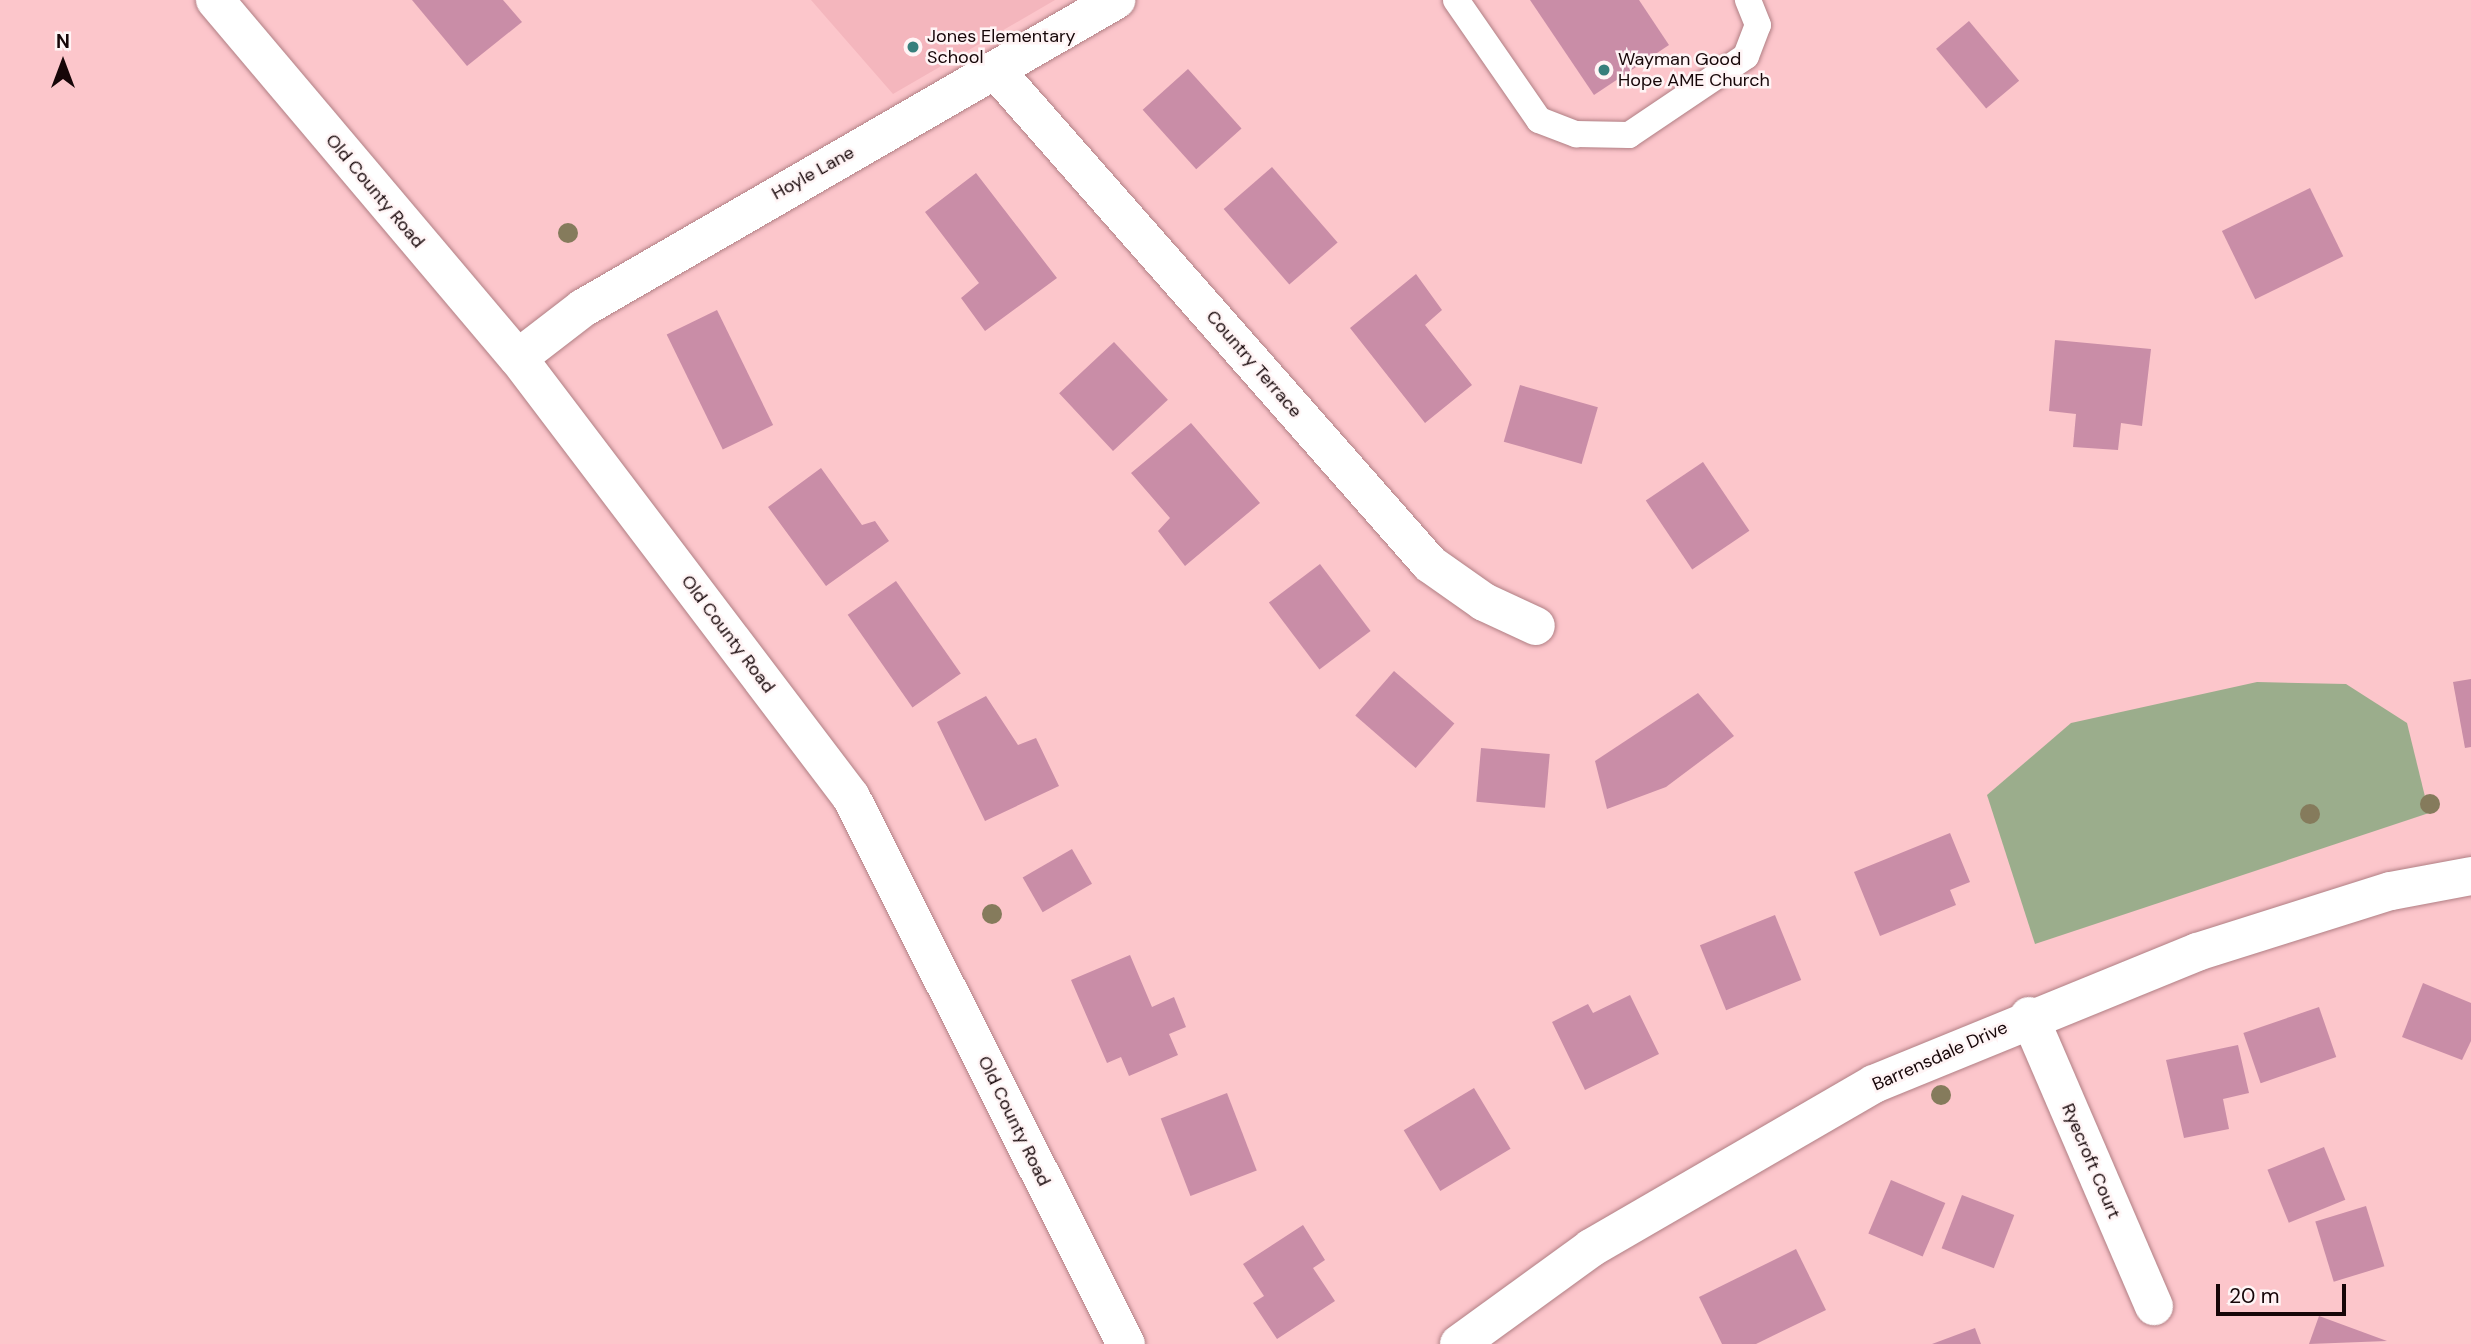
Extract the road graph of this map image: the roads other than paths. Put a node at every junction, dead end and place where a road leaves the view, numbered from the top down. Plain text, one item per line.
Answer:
1 (215, 0) edge
2 (1116, 0) edge
3 (1456, 0) edge
4 (1748, 0) edge
5 (997, 72) junction
6 (518, 358) junction
7 (1536, 626) dead end
8 (2471, 876) edge
9 (2029, 1016) junction
10 (2154, 1306) dead end
11 (1126, 1344) edge
12 (1459, 1344) edge

1 - 6 street, Old County Road
2 - 5 street, Hoyle Lane
3 - 4 lane
5 - 6 street, Hoyle Lane
5 - 7 street, Country Terrace
6 - 11 street, Old County Road
8 - 9 street, Barrensdale Drive
9 - 10 street, Ryecroft Court
9 - 12 street, Barrensdale Drive

